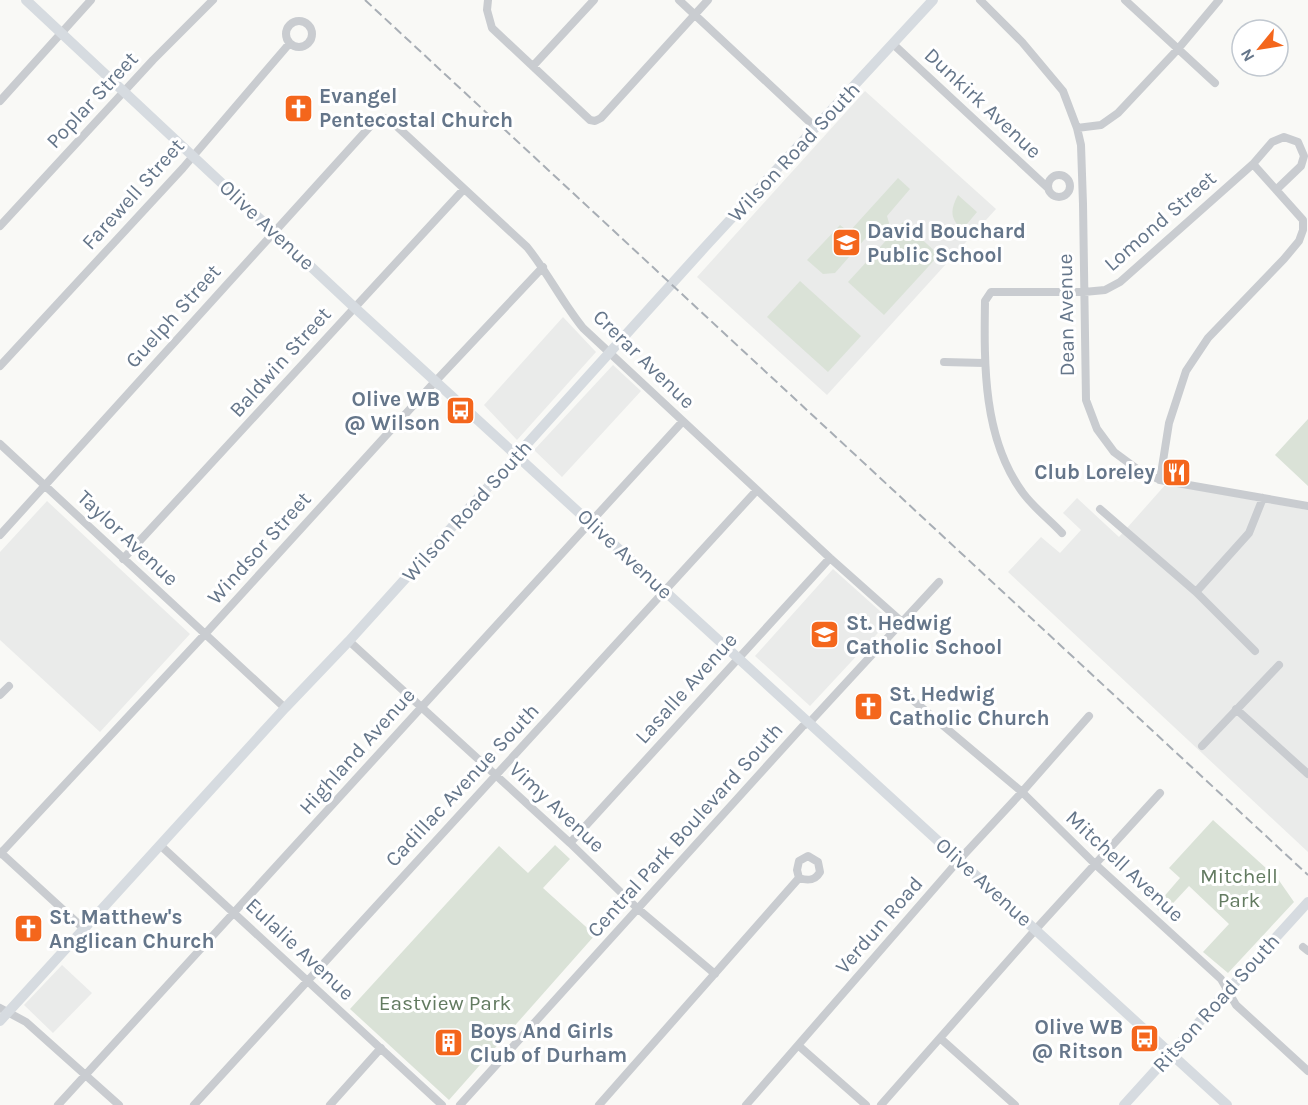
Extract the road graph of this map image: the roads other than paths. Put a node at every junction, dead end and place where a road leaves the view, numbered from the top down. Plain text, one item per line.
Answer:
1 (26, 0) edge
2 (91, 0) edge
3 (213, 0) edge
4 (488, 0) edge
5 (594, 0) edge
6 (679, 0) edge
7 (708, 0) edge
8 (933, 0) edge
9 (980, 0) edge
10 (1125, 0) edge
11 (1219, 0) edge
12 (695, 15) junction
13 (61, 33) junction
14 (290, 44) dead end
15 (893, 44) junction
16 (1178, 49) junction
17 (533, 66) junction
18 (1215, 83) dead end
19 (124, 92) junction
20 (0, 101) edge
21 (374, 122) joint
22 (816, 128) junction
23 (1077, 128) junction
24 (193, 156) junction
25 (1253, 164) junction
26 (1048, 188) dead end
27 (464, 189) junction
28 (1277, 189) junction
29 (0, 226) edge
30 (274, 231) junction
31 (543, 267) junction
32 (1084, 292) junction
33 (354, 307) junction
34 (610, 353) junction
35 (944, 362) dead end
36 (984, 363) junction
37 (0, 366) edge
38 (436, 380) junction
39 (682, 421) junction
40 (0, 444) edge
41 (518, 454) junction
42 (1160, 480) junction
43 (46, 486) junction
44 (757, 490) junction
45 (1263, 498) junction
46 (1308, 506) edge
47 (1100, 509) dead end
48 (590, 521) junction
49 (1062, 533) dead end
50 (0, 535) edge
51 (830, 558) junction
52 (123, 559) junction
53 (939, 582) dead end
54 (664, 590) junction
55 (1196, 592) junction
56 (902, 622) junction
57 (206, 633) junction
58 (349, 641) junction
59 (1255, 651) dead end
60 (738, 658) junction
61 (1279, 665) dead end
62 (9, 686) dead end
63 (0, 695) edge
64 (908, 696) dead end
65 (285, 708) junction
66 (421, 708) junction
67 (1236, 709) junction
68 (1089, 716) dead end
69 (809, 723) junction
70 (1202, 746) dead end
71 (1308, 774) edge
72 (496, 775) junction
73 (1022, 792) junction
74 (1160, 793) dead end
75 (570, 843) junction
76 (160, 845) junction
77 (0, 853) edge
78 (959, 860) junction
79 (1095, 864) junction
80 (799, 878) dead end
81 (1305, 905) edge
82 (637, 908) junction
83 (233, 913) junction
84 (82, 928) junction
85 (1036, 929) junction
86 (715, 974) junction
87 (307, 981) junction
88 (1228, 991) junction
89 (4, 1010) edge
90 (0, 1021) edge
91 (940, 1038) junction
92 (799, 1046) junction
93 (381, 1048) junction
94 (1171, 1054) junction
95 (1308, 1071) edge
96 (85, 1075) junction
97 (58, 1105) edge
98 (119, 1105) edge
99 (194, 1105) edge
100 (330, 1105) edge
101 (442, 1105) edge
102 (460, 1105) edge
103 (599, 1105) edge
104 (746, 1105) edge
105 (866, 1105) edge
106 (881, 1105) edge
107 (1015, 1105) edge
108 (1124, 1105) edge
109 (1227, 1105) edge

1 - 13 main road, Olive Avenue
2 - 13 street
3 - 19 street, Poplar Street
4 - 17 street
5 - 17 street
6 - 12 street
7 - 12 street
8 - 15 main road, Wilson Road South
9 - 23 street, Dean Avenue
10 - 16 street
11 - 16 street
12 - 17 street
12 - 22 street
13 - 19 main road, Olive Avenue
13 - 20 street
14 - 24 street, Farewell Street
15 - 22 main road, Wilson Road South
15 - 26 street, Dunkirk Avenue
16 - 18 street
16 - 23 street
19 - 24 main road, Olive Avenue
19 - 29 street, Poplar Street
21 - 27 street, Crerar Avenue
21 - 30 street, Guelph Street
22 - 34 main road, Wilson Road South
23 - 32 street, Dean Avenue
24 - 30 main road, Olive Avenue
24 - 37 street, Farewell Street
25 - 28 street
25 - 28 street, Lomond Street
25 - 32 street, Lomond Street
27 - 31 street, Crerar Avenue
27 - 33 street, Baldwin Street
28 - 42 street
30 - 33 main road, Olive Avenue
30 - 43 street, Guelph Street
31 - 34 street, Crerar Avenue
31 - 38 street, Windsor Street
32 - 36 street, Lomond Street
32 - 42 street, Dean Avenue
33 - 38 main road, Olive Avenue
33 - 52 street, Baldwin Street
34 - 39 street, Crerar Avenue
34 - 41 main road, Wilson Road South
35 - 36 street
36 - 49 street
38 - 41 main road, Olive Avenue
38 - 57 street, Windsor Street
39 - 44 street, Crerar Avenue
39 - 48 street, Highland Avenue
40 - 43 street, Taylor Avenue
41 - 48 main road, Olive Avenue
41 - 58 main road, Wilson Road South
42 - 45 street, Dean Avenue
43 - 50 street, Guelph Street
43 - 52 street, Taylor Avenue
44 - 51 street, Crerar Avenue
44 - 54 street, Cadillac Avenue South
45 - 46 street, Dean Avenue
45 - 55 street
47 - 55 street
48 - 54 main road, Olive Avenue
48 - 66 street, Highland Avenue
51 - 56 street, Crerar Avenue
51 - 60 street, Lasalle Avenue
52 - 57 street, Taylor Avenue
53 - 56 street, Central Park Boulevard South
54 - 60 main road, Olive Avenue
54 - 72 street, Cadillac Avenue South
55 - 59 street
56 - 69 street, Central Park Boulevard South
57 - 65 street, Taylor Avenue
57 - 77 street, Windsor Street
58 - 65 main road, Wilson Road South
58 - 66 street, Vimy Avenue
60 - 69 main road, Olive Avenue
60 - 75 street, Lasalle Avenue
61 - 67 street
62 - 63 street
64 - 73 street, Mitchell Avenue
65 - 76 main road, Wilson Road South
66 - 72 street, Vimy Avenue
66 - 83 street, Highland Avenue
67 - 70 street
67 - 71 street
68 - 73 street, Verdun Road
69 - 78 main road, Olive Avenue
69 - 82 street, Central Park Boulevard South
72 - 75 street, Vimy Avenue
72 - 87 street, Cadillac Avenue South
73 - 78 street, Verdun Road
73 - 79 street, Mitchell Avenue
74 - 79 street
75 - 82 street, Vimy Avenue
76 - 83 street, Eulalie Avenue
76 - 84 main road, Wilson Road South
77 - 84 street
78 - 85 main road, Olive Avenue
78 - 92 street, Verdun Road
79 - 85 street
79 - 88 street, Mitchell Avenue
80 - 86 street
81 - 88 main road, Ritson Road South
82 - 86 street, Vimy Avenue
82 - 102 street, Central Park Boulevard South
83 - 87 street, Eulalie Avenue
83 - 96 street, Highland Avenue
84 - 89 main road, Wilson Road South
85 - 91 street
85 - 94 main road, Olive Avenue
86 - 103 street
87 - 93 street, Eulalie Avenue
87 - 99 street, Cadillac Avenue South
88 - 94 main road, Ritson Road South
88 - 95 street, Mitchell Avenue
89 - 90 main road, Wilson Road South
89 - 96 street
91 - 106 street
91 - 107 street
92 - 104 street, Verdun Road
92 - 105 street
93 - 100 street
93 - 101 street, Eulalie Avenue
94 - 108 main road, Ritson Road South
94 - 109 main road, Olive Avenue
96 - 97 street, Highland Avenue
96 - 98 street

